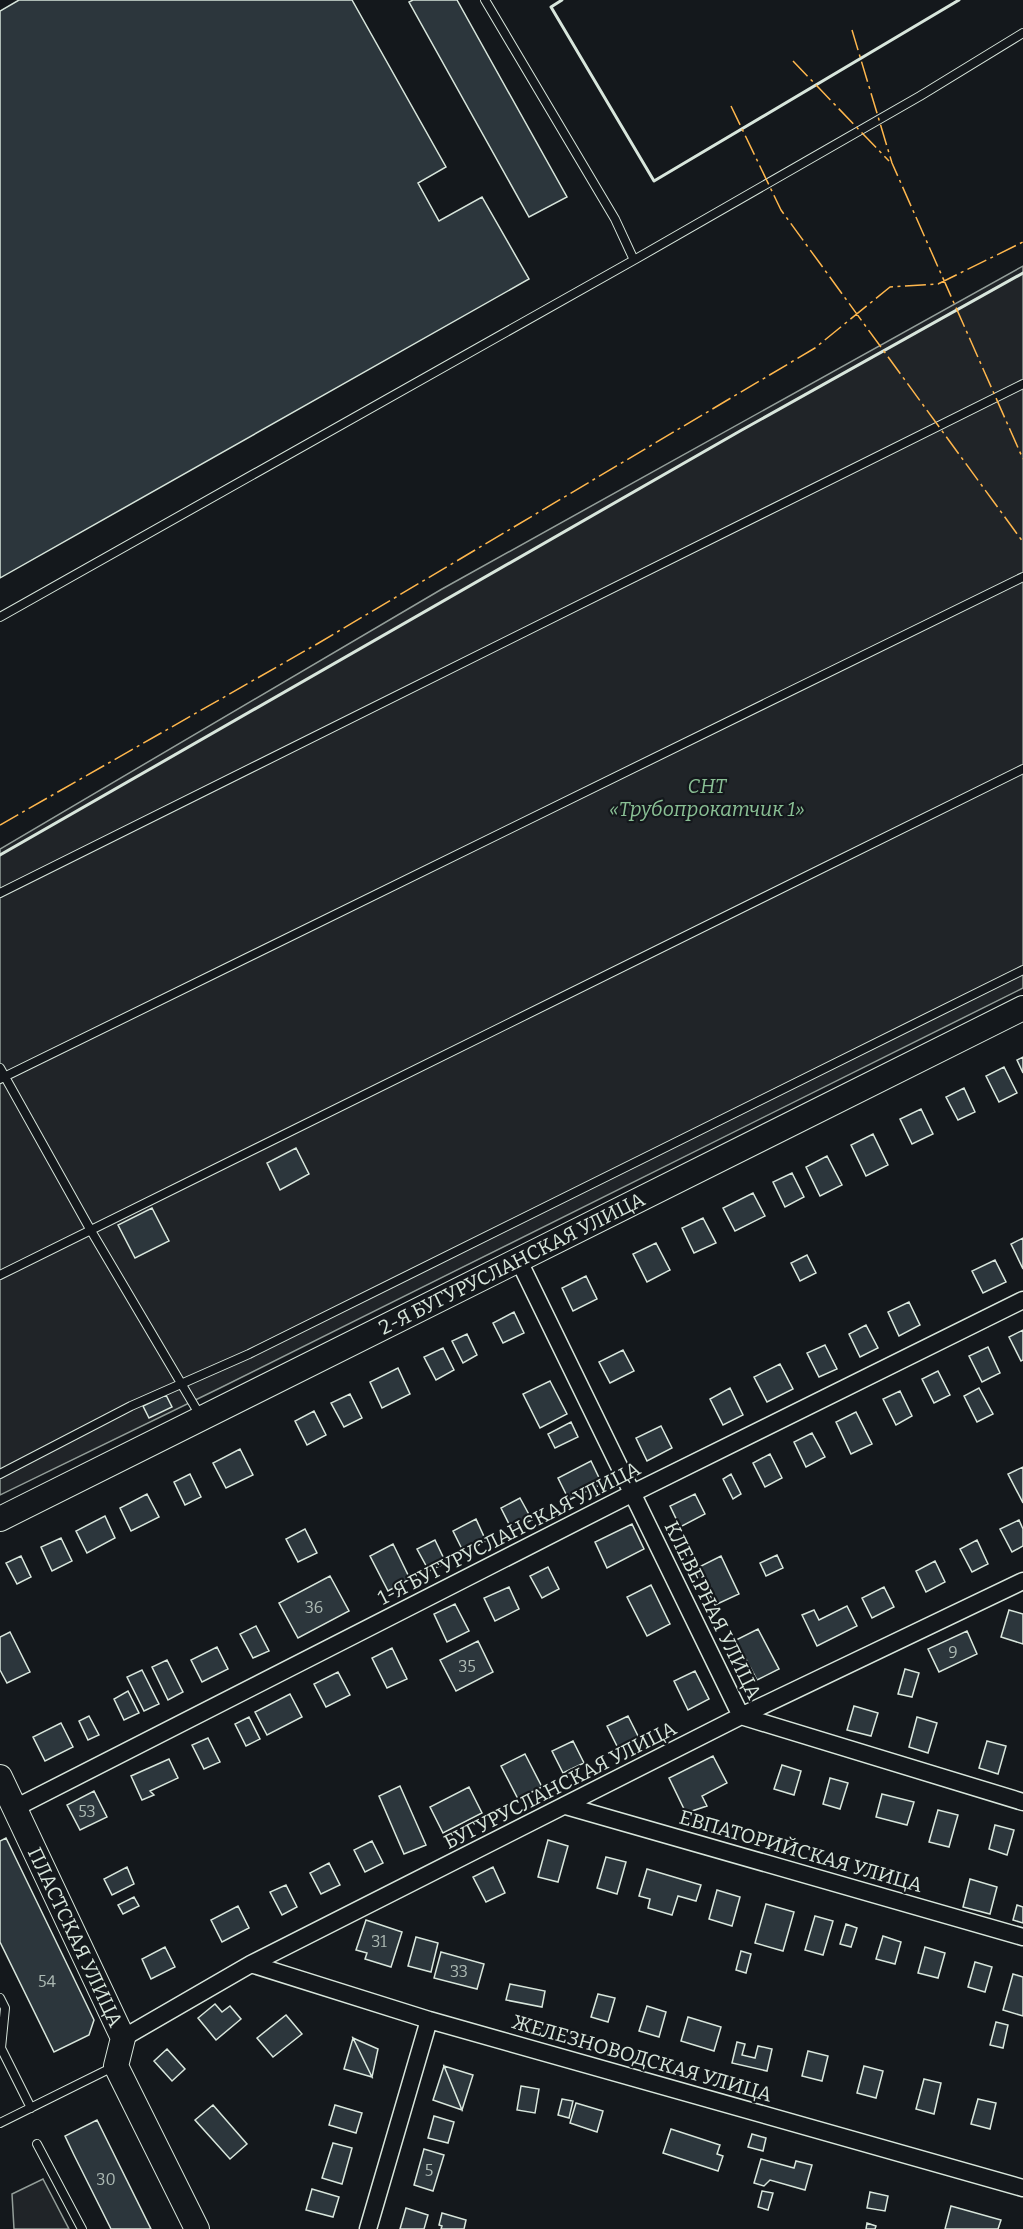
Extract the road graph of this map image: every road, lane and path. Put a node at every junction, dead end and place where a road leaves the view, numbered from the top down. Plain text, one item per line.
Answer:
1 (485, 0) edge
2 (1023, 33) edge
3 (634, 260) junction
4 (1023, 384) edge
5 (1023, 577) edge
6 (0, 616) edge
7 (1023, 769) edge
8 (0, 893) edge
9 (1023, 970) edge
10 (1023, 1008) edge
11 (0, 1068) edge
12 (2, 1078) edge
13 (90, 1229) junction
14 (518, 1258) junction
15 (0, 1275) edge
16 (1023, 1300) edge
17 (183, 1385) junction
18 (201, 1418) junction
19 (0, 1474) edge
20 (633, 1493) junction
21 (0, 1519) edge
22 (1020, 1585) edge
23 (741, 1716) junction
24 (0, 1777) edge
25 (1023, 1802) edge
26 (566, 1806) junction
27 (11, 1810) junction
28 (1023, 1937) edge
29 (251, 1964) junction
30 (0, 1998) edge
31 (429, 2020) junction
32 (123, 2038) junction
33 (116, 2066) junction
34 (30, 2108) junction
35 (0, 2123) edge
36 (37, 2144) dead end
37 (1023, 2188) edge
38 (82, 2229) edge
39 (197, 2229) edge
40 (368, 2229) edge

1 - 3 lane
2 - 3 lane
3 - 6 lane
4 - 8 lane
5 - 12 lane
7 - 13 lane
9 - 17 lane
10 - 14 street, 2-Я БУГУРУСЛАНСКАЯ УЛИЦА
11 - 12 lane
12 - 13 lane
13 - 15 lane
13 - 17 lane
14 - 18 street, 2-Я БУГУРУСЛАНСКАЯ УЛИЦА
14 - 20 street, КЛЕВЕРНАЯ УЛИЦА
16 - 20 street, 1-Я БУГУРУСЛАНСКАЯ УЛИЦА
17 - 18 lane
17 - 19 lane
18 - 21 street, 2-Я БУГУРУСЛАНСКАЯ УЛИЦА
20 - 23 street, КЛЕВЕРНАЯ УЛИЦА
20 - 27 street, 1-Я БУГУРУСЛАНСКАЯ УЛИЦА
22 - 23 street, БУГУРУСЛАНСКАЯ УЛИЦА
23 - 25 street, КЛЕВЕРНАЯ УЛИЦА
23 - 26 street, БУГУРУСЛАНСКАЯ УЛИЦА
24 - 27 street, ПЛАСТСКАЯ УЛИЦА
26 - 28 street, ЕВПАТОРИЙСКАЯ УЛИЦА
26 - 29 street, БУГУРУСЛАНСКАЯ УЛИЦА
27 - 32 street, ПЛАСТСКАЯ УЛИЦА
29 - 31 street, ЖЕЛЕЗНОВОДСКАЯ УЛИЦА
29 - 32 street, БУГУРУСЛАНСКАЯ УЛИЦА
30 - 34 lane
31 - 37 street, ЖЕЛЕЗНОВОДСКАЯ УЛИЦА
31 - 40 street
32 - 33 street, ПЛАСТСКАЯ УЛИЦА
33 - 34 lane
33 - 39 street
34 - 35 lane
36 - 38 lane

